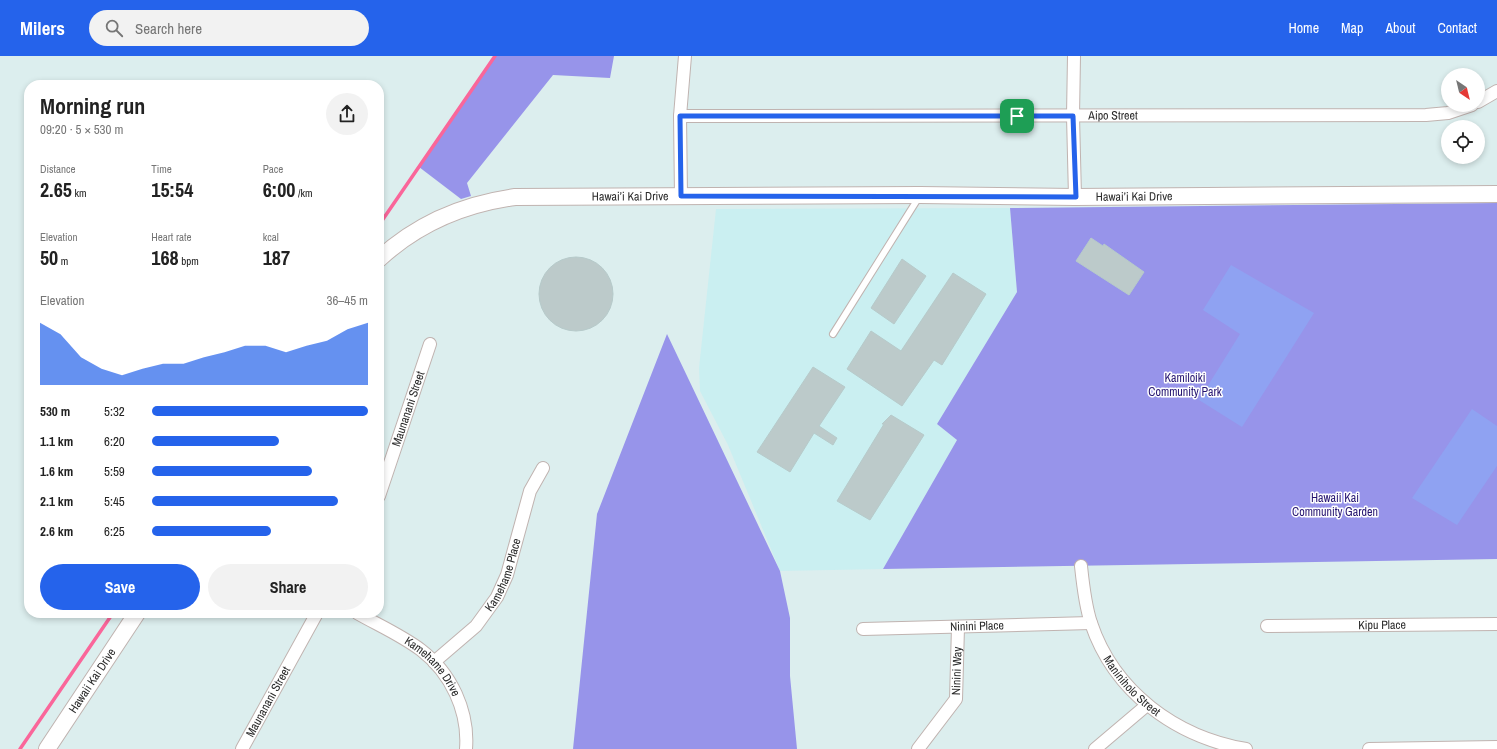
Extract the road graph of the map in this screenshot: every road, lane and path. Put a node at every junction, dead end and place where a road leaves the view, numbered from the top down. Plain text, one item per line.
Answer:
1 (685, 56) edge
2 (1074, 56) edge
3 (1497, 91) edge
4 (1485, 98) edge
5 (1451, 112) edge
6 (680, 116) junction
7 (1073, 116) junction
8 (1497, 194) edge
9 (920, 195) junction
10 (681, 196) junction
11 (1076, 197) junction
12 (384, 255) edge
13 (833, 334) dead end
14 (430, 344) dead end
15 (543, 468) dead end
16 (384, 481) edge
17 (1081, 566) dead end
18 (134, 618) edge
19 (314, 618) edge
20 (366, 618) edge
21 (1091, 623) junction
22 (1497, 624) edge
23 (1267, 626) dead end
24 (958, 628) junction
25 (863, 629) dead end
26 (434, 662) junction
27 (1147, 705) junction
28 (1497, 747) edge
29 (47, 749) edge
30 (242, 749) edge
31 (466, 749) edge
32 (918, 749) edge
33 (1095, 749) edge
34 (1246, 749) edge
35 (1370, 749) edge

1 - 6 street
2 - 7 street
3 - 4 street
5 - 7 street, Aipo Street
6 - 7 street, Aipo Street
6 - 10 street
7 - 11 street
8 - 11 main road, Hawai’i Kai Drive
9 - 10 main road, Hawai’i Kai Drive
9 - 11 main road, Hawai’i Kai Drive
9 - 13 lane
10 - 12 main road, Hawai’i Kai Drive
14 - 16 street, Maunanani Street
15 - 26 street, Kamehame Place
17 - 21 street, Maniniholo Street
18 - 29 main road, Hawaii Kai Drive
19 - 30 street, Maunanani Street
20 - 26 street, Kamehame Drive
21 - 24 street, Ninini Place
21 - 27 street, Maniniholo Street
22 - 23 street, Kipu Place
24 - 25 street, Ninini Place
24 - 32 street, Ninini Way
26 - 31 street, Kamehame Drive
27 - 33 street
27 - 34 street, Maniniholo Street
28 - 35 street

